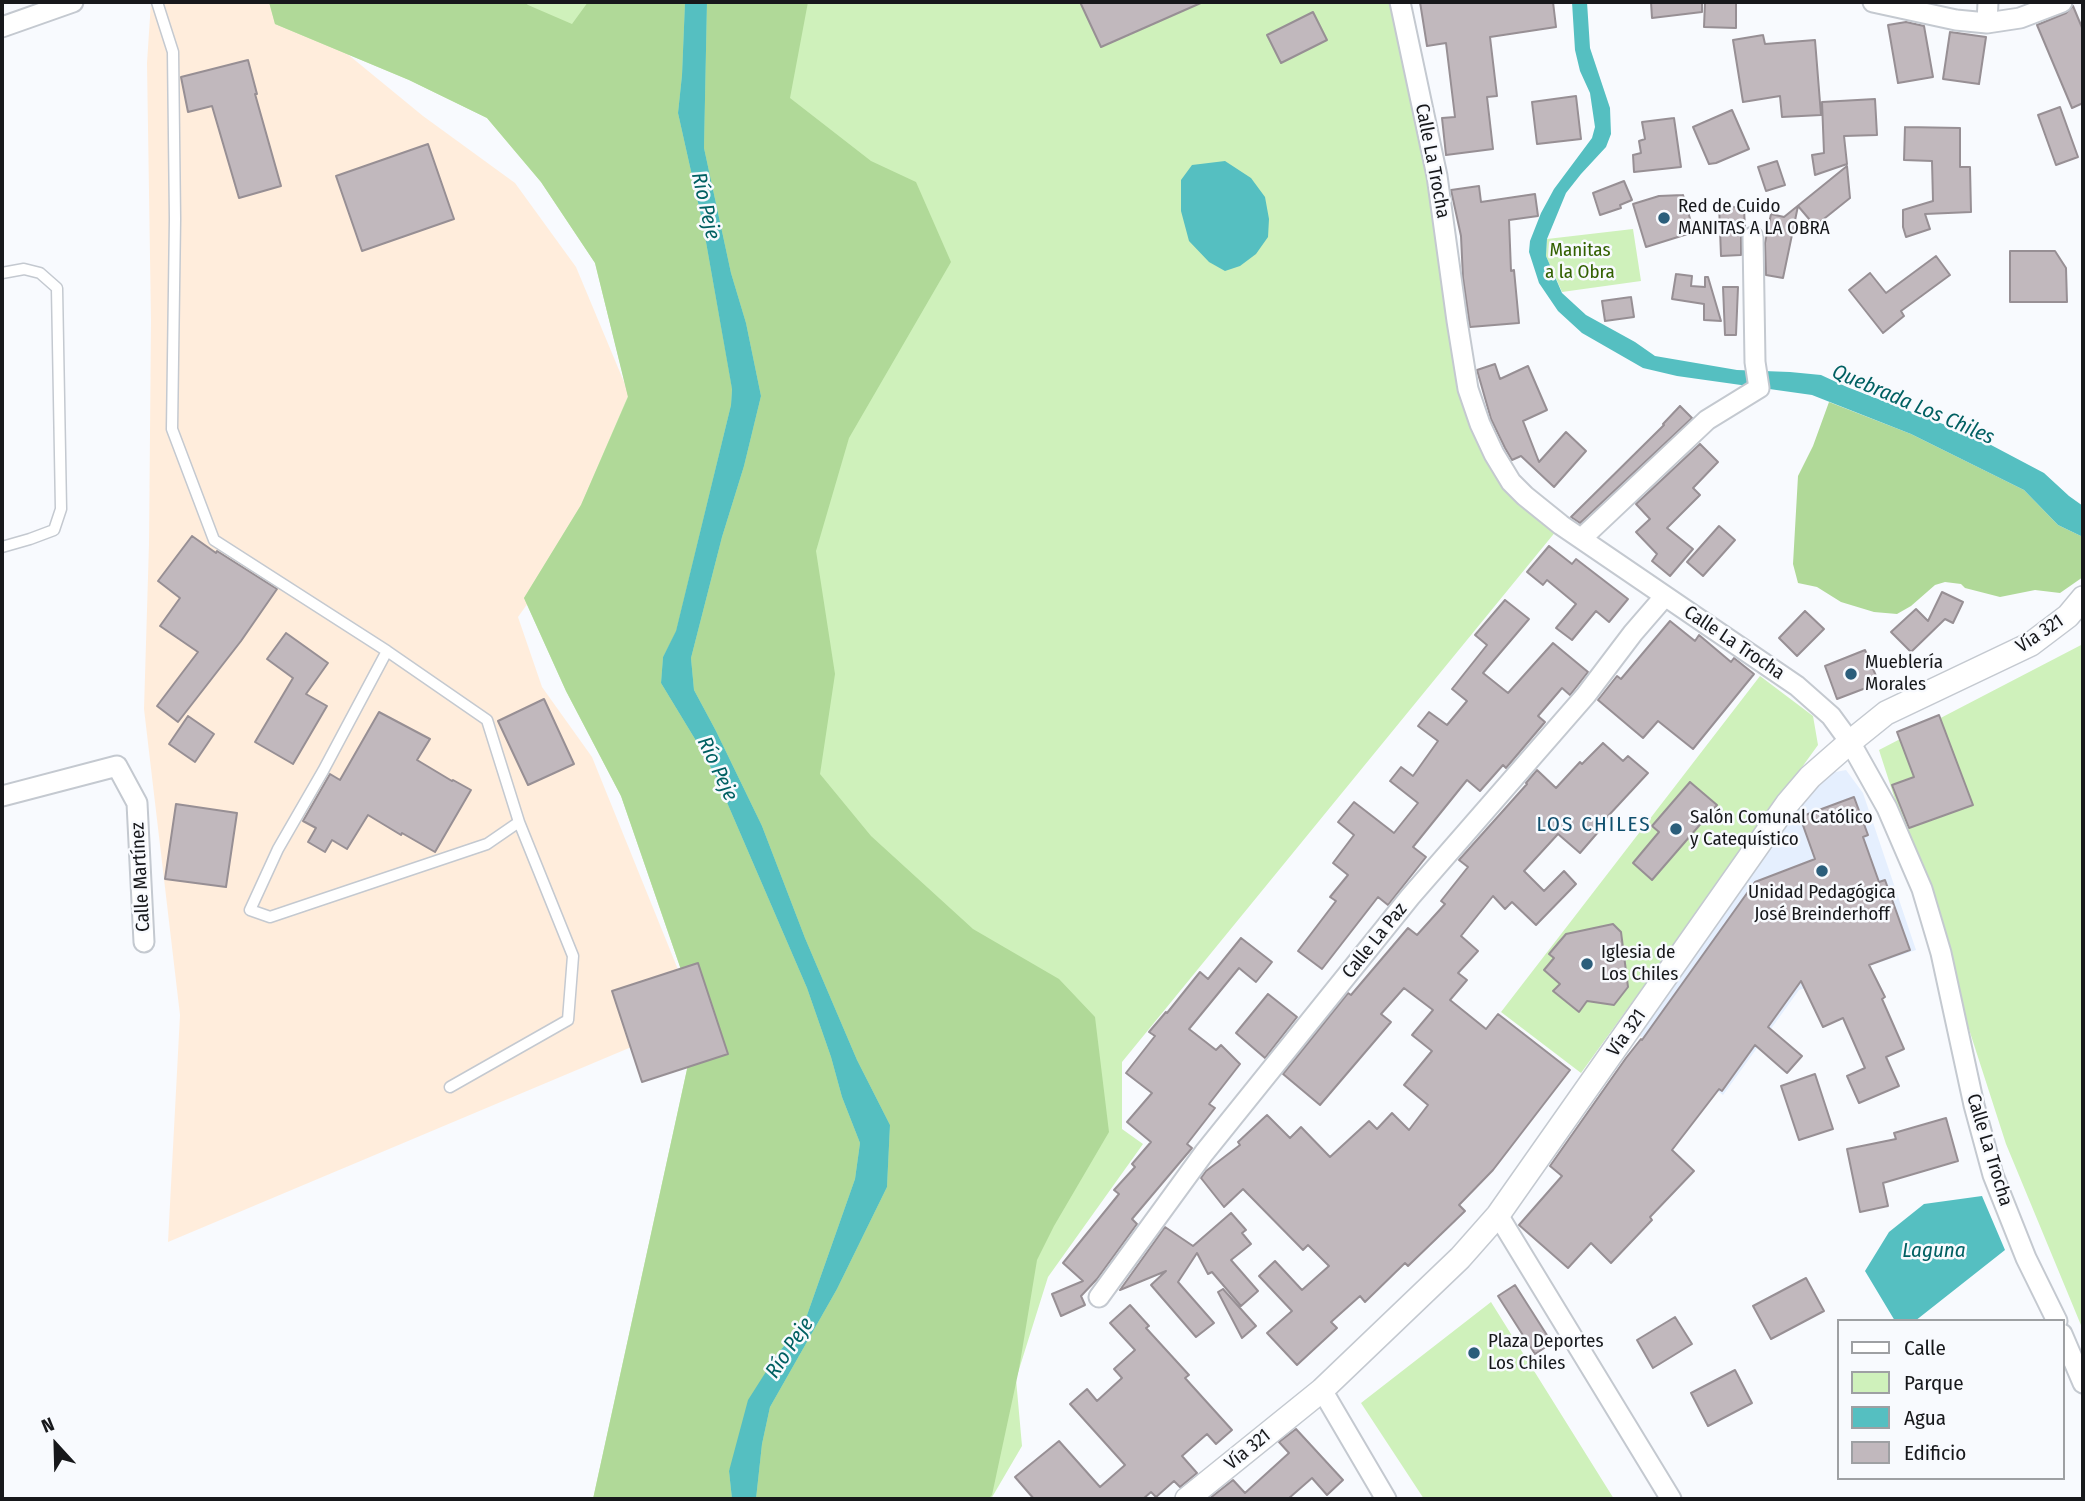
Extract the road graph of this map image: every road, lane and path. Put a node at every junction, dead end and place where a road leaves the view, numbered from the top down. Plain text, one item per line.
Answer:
1 (73, 2) edge
2 (157, 2) edge
3 (1400, 2) edge
4 (1873, 2) edge
5 (1988, 2) edge
6 (2062, 2) edge
7 (1987, 23) junction
8 (2, 27) edge
9 (1753, 237) dead end
10 (2, 273) edge
11 (1583, 538) junction
12 (2, 547) edge
13 (1665, 596) junction
14 (2083, 598) edge
15 (387, 651) junction
16 (1850, 741) junction
17 (2, 796) edge
18 (519, 822) junction
19 (144, 942) dead end
20 (450, 1087) dead end
21 (1498, 1215) junction
22 (1099, 1297) dead end
23 (2056, 1319) edge
24 (2064, 1339) edge
25 (2083, 1383) edge
26 (1322, 1390) junction
27 (1187, 1499) edge
28 (1386, 1499) edge
29 (1671, 1499) edge

1 - 8 street
2 - 15 lane
3 - 11 street, Calle La Trocha
4 - 7 street
5 - 7 street
6 - 7 street
9 - 11 street
10 - 12 lane
11 - 13 street, Calle La Trocha
13 - 16 street, Calle La Trocha
13 - 22 street, Calle La Paz
14 - 16 street, Vía 321
15 - 18 lane
15 - 18 lane
16 - 21 street, Vía 321
16 - 23 street, Calle La Trocha
17 - 19 street, Calle Martínez
18 - 20 lane
21 - 26 street, Vía 321
21 - 29 street
24 - 25 street
26 - 27 street, Vía 321
26 - 28 street

